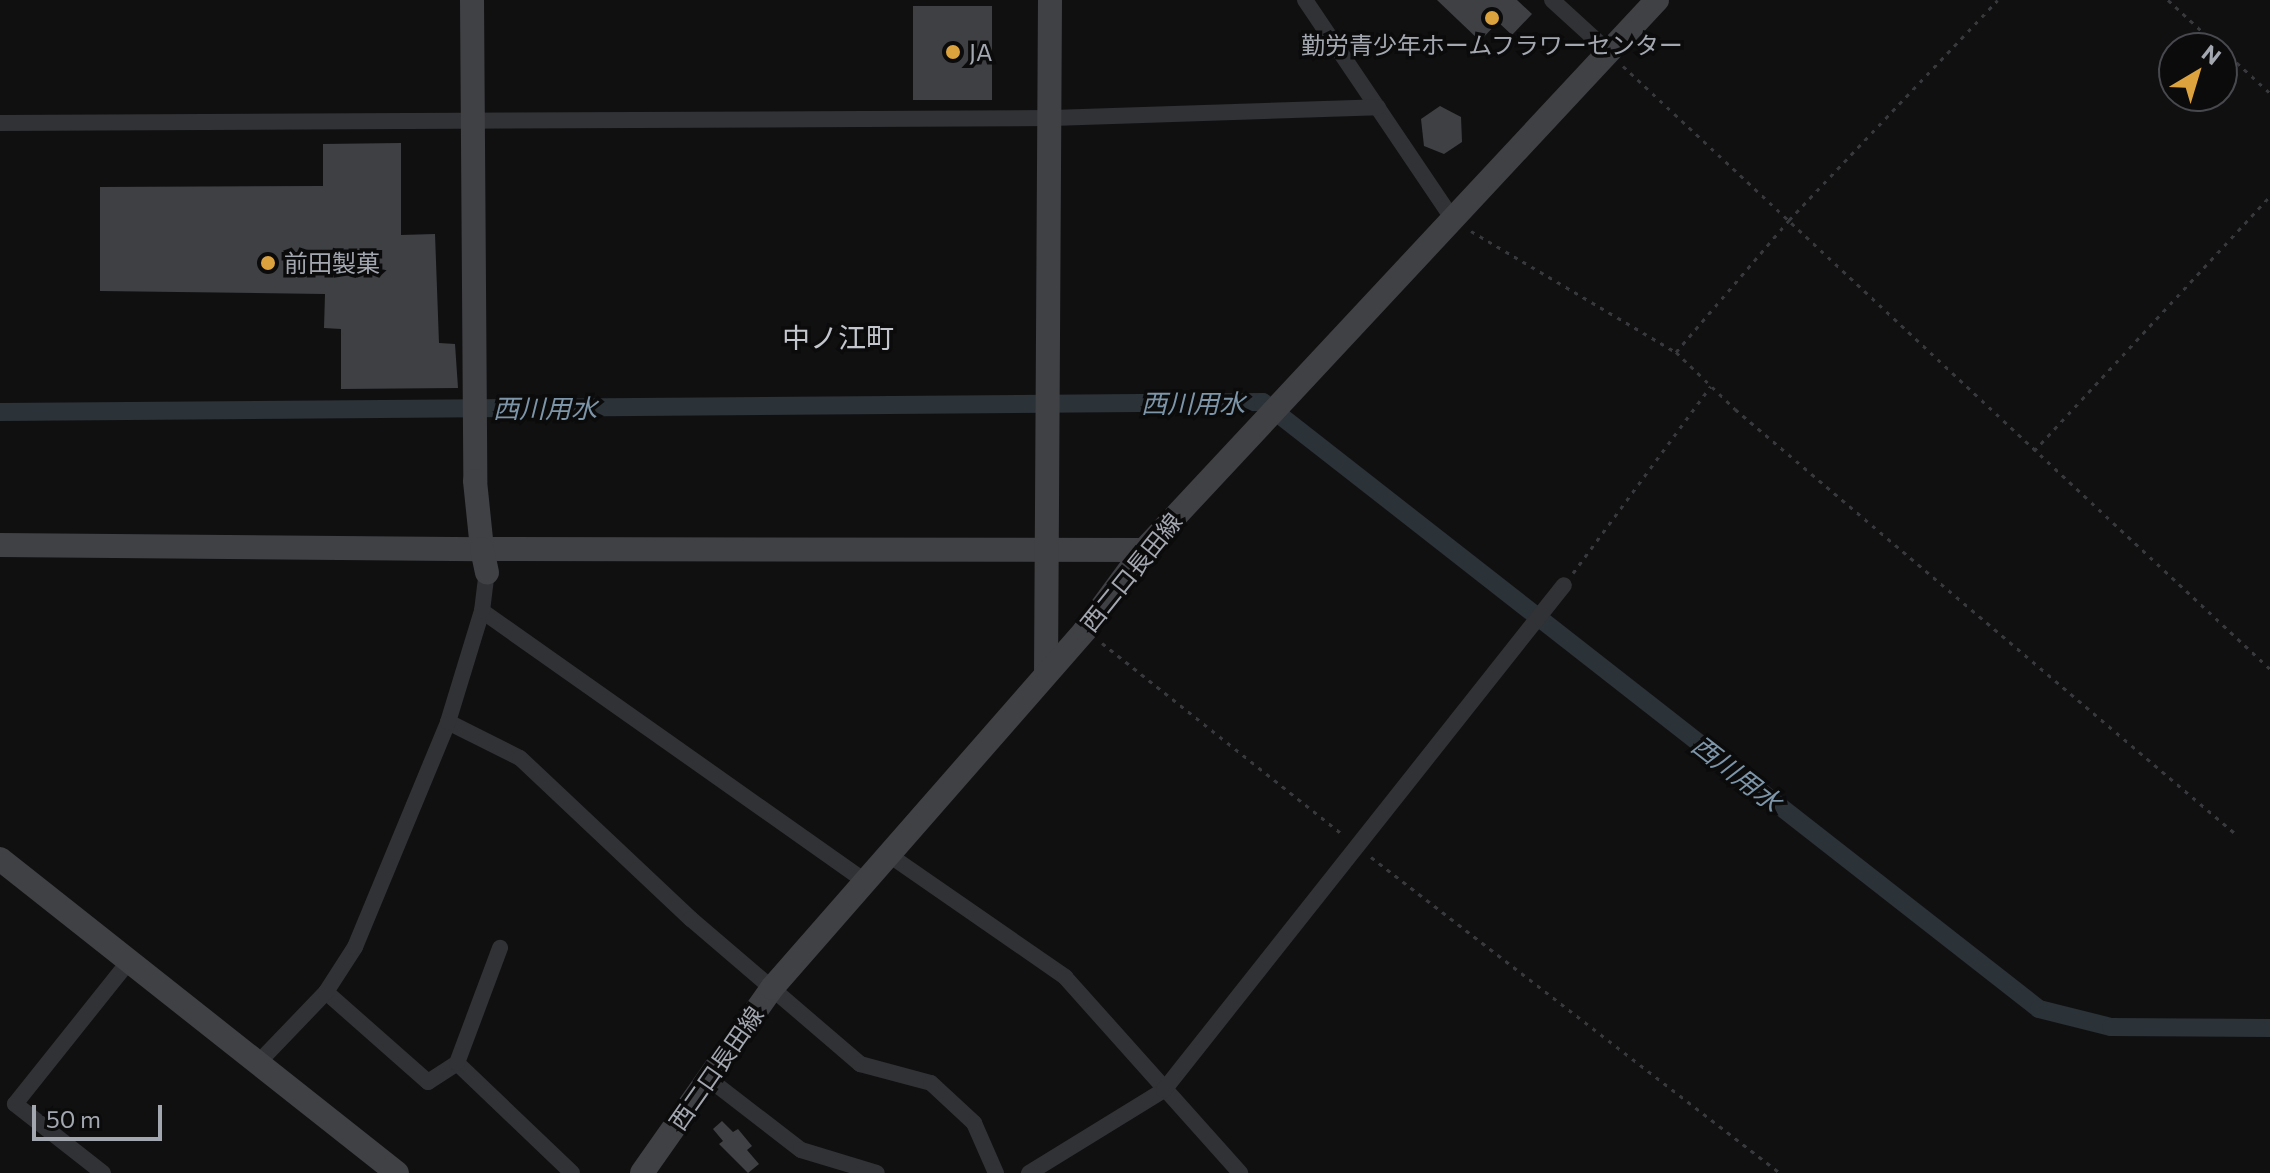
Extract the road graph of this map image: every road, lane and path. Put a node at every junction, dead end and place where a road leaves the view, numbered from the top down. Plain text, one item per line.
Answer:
1 (472, 0) edge
2 (1050, 0) edge
3 (1305, 0) edge
4 (1552, 0) edge
5 (1657, 0) edge
6 (1998, 0) edge
7 (2168, 0) edge
8 (2203, 32) edge
9 (1609, 52) junction
10 (2238, 64) edge
11 (2270, 93) edge
12 (1378, 107) junction
13 (473, 117) junction
14 (1052, 118) junction
15 (0, 123) edge
16 (2270, 196) edge
17 (1789, 220) junction
18 (1454, 221) junction
19 (1676, 352) junction
20 (1711, 386) junction
21 (2034, 451) junction
22 (0, 545) edge
23 (1045, 549) junction
24 (1144, 550) junction
25 (485, 561) junction
26 (1564, 585) joint
27 (482, 611) junction
28 (1085, 630) junction
29 (2270, 669) edge
30 (1046, 674) junction
31 (448, 722) junction
32 (2237, 835) dead end
33 (1355, 845) junction
34 (892, 857) junction
35 (0, 859) edge
36 (865, 881) junction
37 (500, 948) dead end
38 (129, 961) junction
39 (772, 988) junction
40 (326, 992) junction
41 (258, 1063) junction
42 (457, 1063) junction
43 (709, 1079) junction
44 (1164, 1090) junction
45 (103, 1173) edge
46 (397, 1173) edge
47 (572, 1173) edge
48 (642, 1173) edge
49 (877, 1173) edge
50 (996, 1173) edge
51 (1029, 1173) edge
52 (1240, 1173) edge
53 (1780, 1173) edge

1 - 13 street
2 - 14 street
3 - 12 street
4 - 9 street
5 - 9 street, 西二口長田線
6 - 17 path
7 - 8 path
9 - 17 path
9 - 18 street, 西二口長田線
10 - 11 path
12 - 14 street
12 - 18 street
13 - 14 street
13 - 15 street
13 - 25 street
14 - 23 street
16 - 21 path
17 - 19 path
17 - 21 path
18 - 19 path
18 - 24 street, 西二口長田線
19 - 20 path
20 - 26 path
20 - 32 path
21 - 29 path
22 - 25 street
23 - 24 street
23 - 25 street
23 - 30 street
24 - 28 street, 西二口長田線
25 - 27 street
26 - 33 street
27 - 31 street
27 - 36 street
28 - 30 street, 西二口長田線
28 - 33 path
30 - 34 street, 西二口長田線
31 - 39 street
31 - 40 street
33 - 44 street
33 - 53 path
34 - 36 street, 西二口長田線
34 - 44 street
35 - 38 street
36 - 39 street, 西二口長田線
37 - 42 street
38 - 41 street
38 - 45 street
39 - 43 street, 西二口長田線
39 - 50 street
40 - 41 street
40 - 42 street
41 - 46 street
42 - 47 street
43 - 48 street, 西二口長田線
43 - 49 street
44 - 51 street
44 - 52 street

